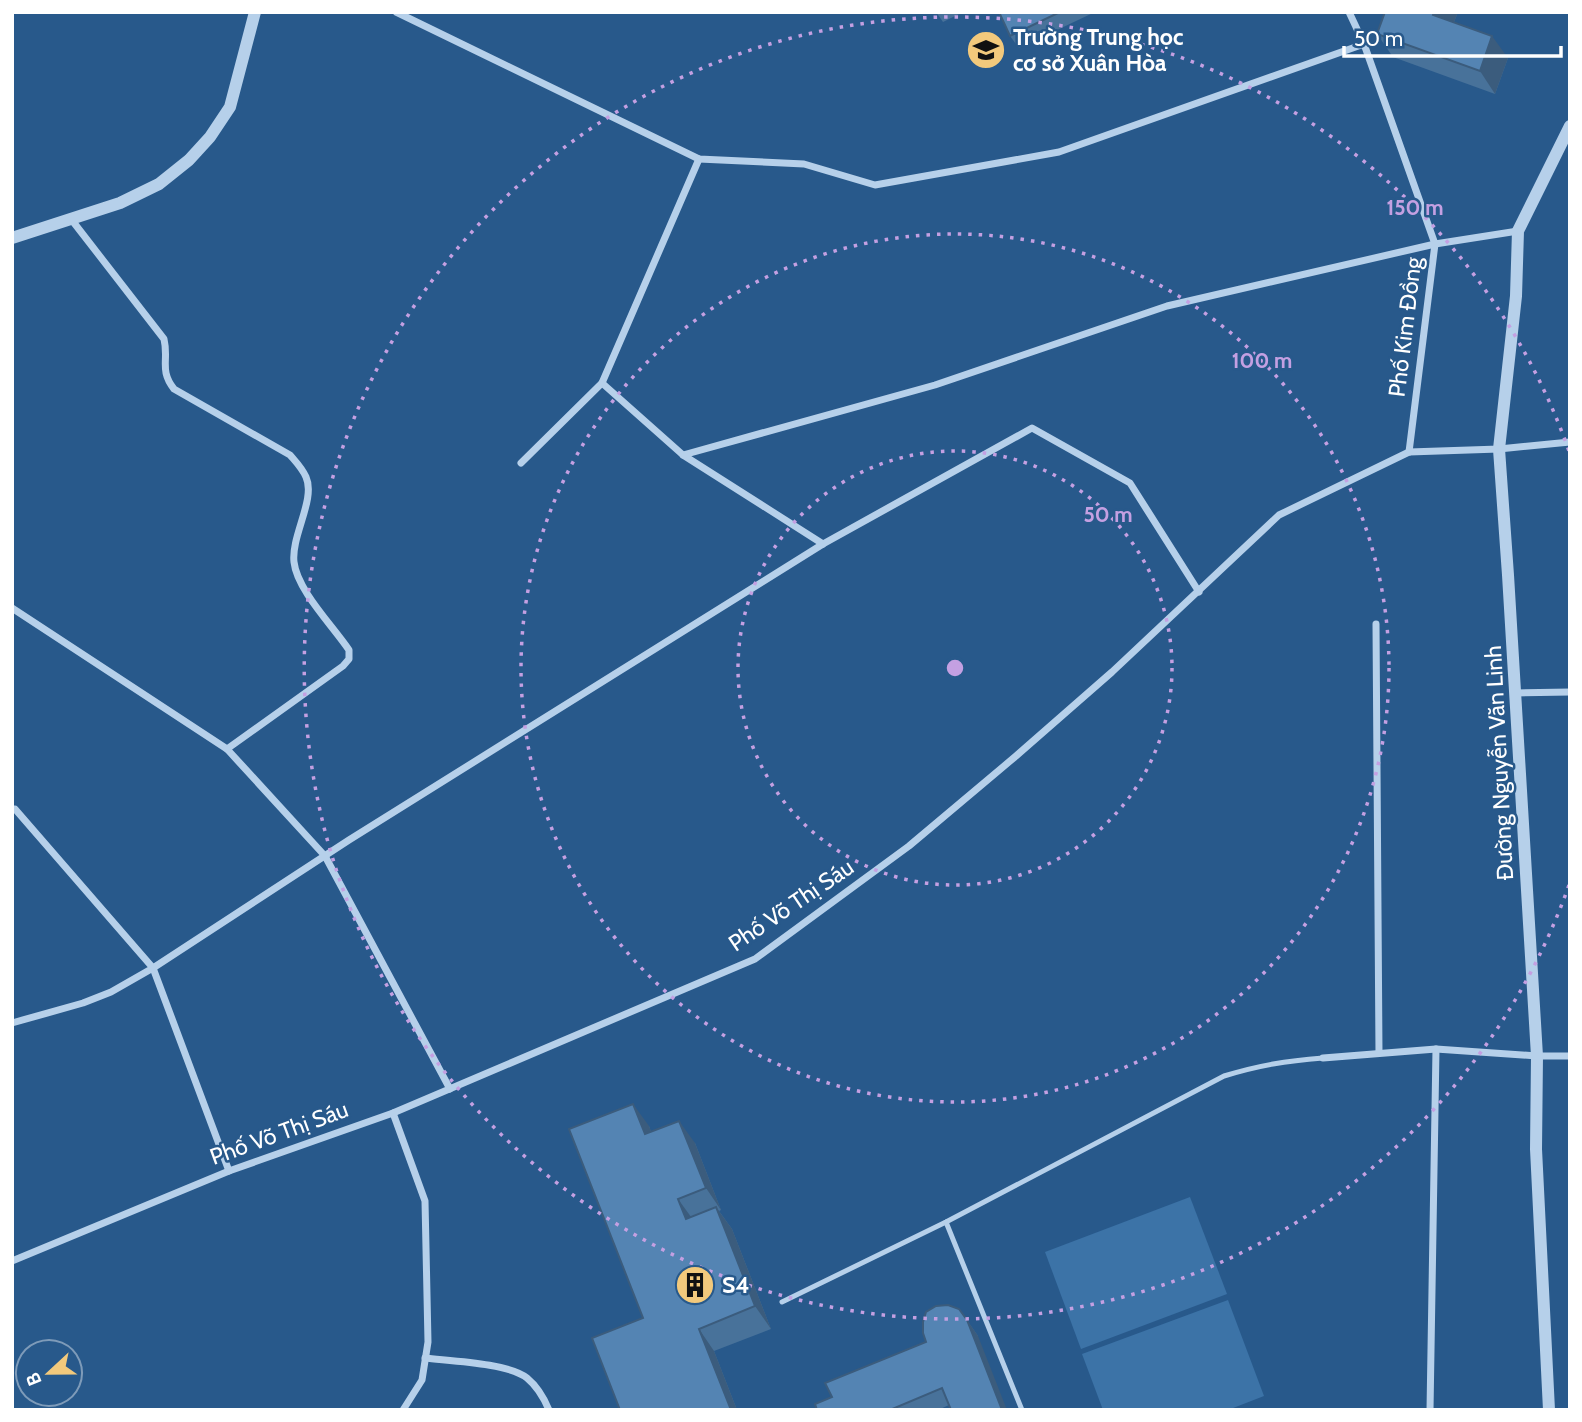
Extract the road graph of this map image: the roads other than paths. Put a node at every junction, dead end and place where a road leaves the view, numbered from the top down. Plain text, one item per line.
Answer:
1 (255, 12) edge
2 (396, 12) edge
3 (1349, 12) edge
4 (1364, 44) junction
5 (1570, 125) edge
6 (699, 159) junction
7 (71, 219) junction
8 (1518, 231) junction
9 (12, 238) edge
10 (1435, 244) junction
11 (602, 383) junction
12 (1570, 442) edge
13 (1499, 449) junction
14 (1409, 452) junction
15 (683, 455) junction
16 (521, 463) dead end
17 (823, 544) junction
18 (1199, 592) junction
19 (12, 608) edge
20 (1376, 624) dead end
21 (1570, 692) edge
22 (1515, 693) junction
23 (226, 749) junction
24 (12, 809) edge
25 (325, 856) junction
26 (153, 968) junction
27 (12, 1023) edge
28 (1436, 1049) junction
29 (1379, 1053) junction
30 (1537, 1056) junction
31 (1570, 1056) edge
32 (1323, 1058) joint
33 (450, 1089) junction
34 (393, 1113) junction
35 (229, 1171) junction
36 (946, 1222) junction
37 (12, 1261) edge
38 (782, 1303) dead end
39 (425, 1358) junction
40 (403, 1410) edge
41 (548, 1410) edge
42 (1022, 1410) edge
43 (1430, 1410) edge
44 (1549, 1410) edge

1 - 7 street
2 - 6 street
3 - 4 street, Phố Kim Đồng
4 - 6 street
4 - 10 street, Phố Kim Đồng
5 - 8 street, Đường Nguyễn Văn Linh
6 - 11 street
7 - 9 street
7 - 23 street
8 - 10 street
8 - 13 street, Đường Nguyễn Văn Linh
10 - 14 street, Phố Kim Đồng
10 - 15 street
11 - 15 street
11 - 16 street
12 - 13 street, Phố Võ Thị Sáu
13 - 14 street, Phố Võ Thị Sáu
13 - 22 street, Đường Nguyễn Văn Linh
14 - 18 street, Phố Võ Thị Sáu
15 - 17 street
17 - 18 street
17 - 25 street
18 - 33 street, Phố Võ Thị Sáu
19 - 23 street
20 - 29 street
21 - 22 street
22 - 30 street, Đường Nguyễn Văn Linh
23 - 25 street
24 - 26 street
25 - 26 street
25 - 33 street
26 - 27 street
26 - 35 street
28 - 29 street
28 - 30 street
28 - 43 street
29 - 32 street
30 - 31 street
30 - 44 street, Đường Nguyễn Văn Linh
32 - 36 lane
33 - 34 street, Phố Võ Thị Sáu
34 - 35 street, Phố Võ Thị Sáu
34 - 39 street
35 - 37 street, Phố Võ Thị Sáu
36 - 38 lane
36 - 42 lane
39 - 40 street
39 - 41 street

